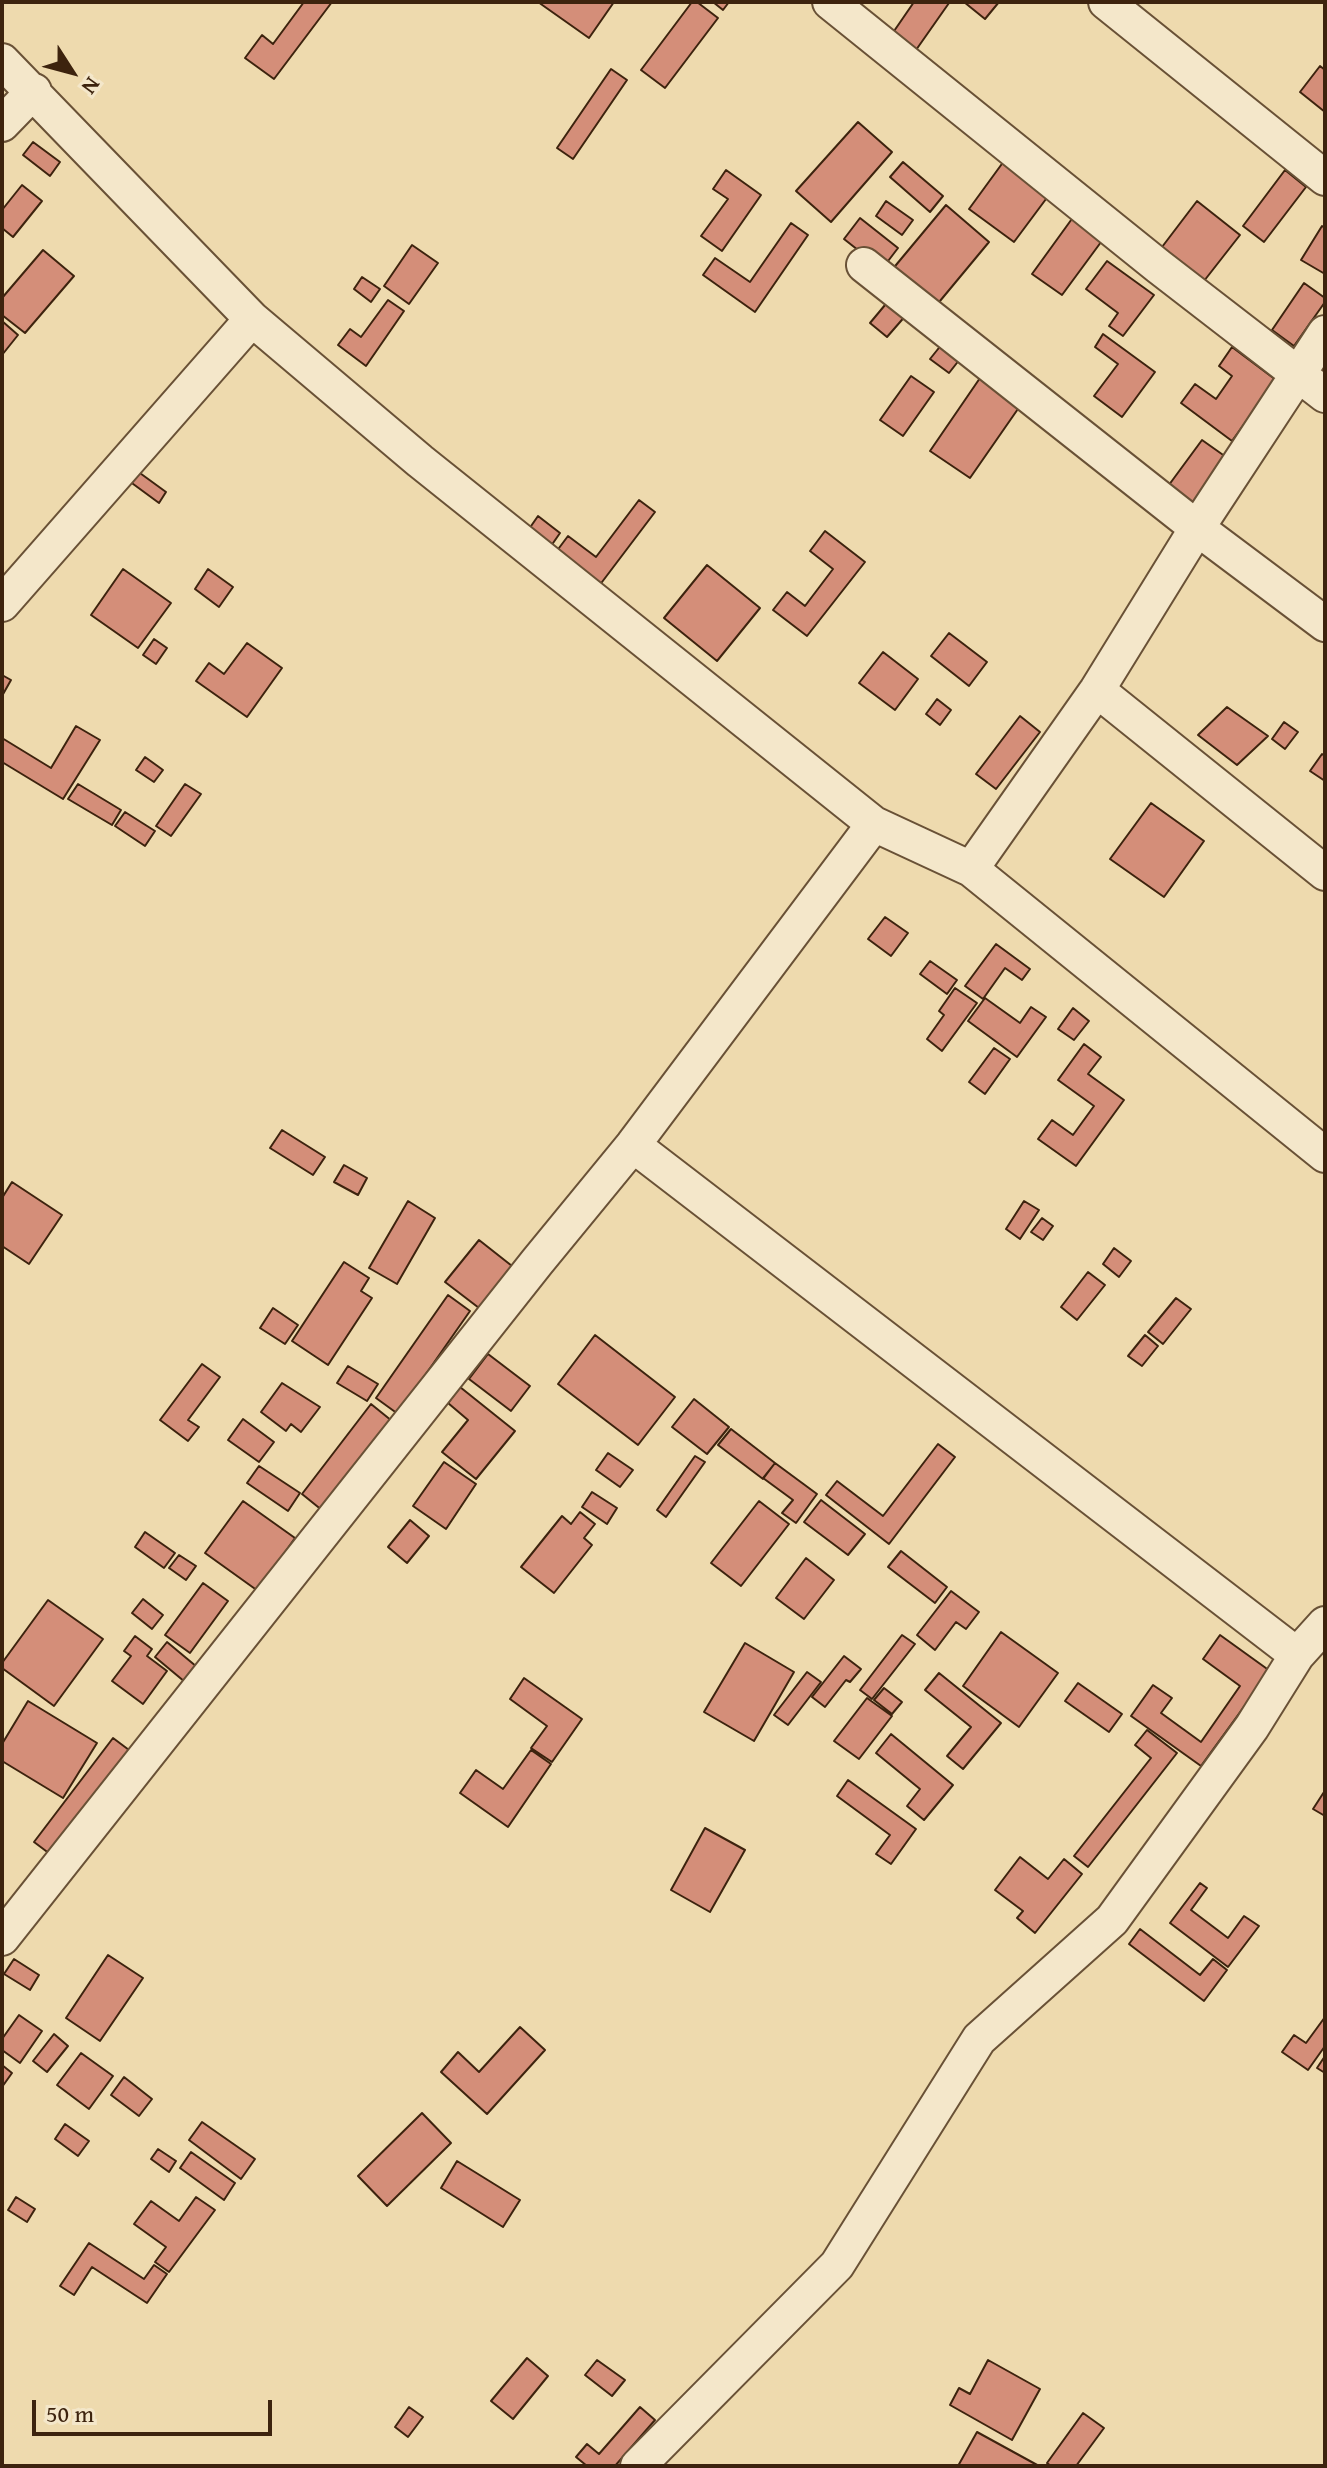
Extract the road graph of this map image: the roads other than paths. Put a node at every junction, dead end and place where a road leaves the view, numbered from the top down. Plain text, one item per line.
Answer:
1 (830, 2) edge
2 (1106, 2) edge
3 (2, 61) edge
4 (34, 91) junction
5 (2, 124) edge
6 (1325, 178) edge
7 (864, 265) dead end
8 (252, 319) junction
9 (1325, 333) edge
10 (1312, 384) edge
11 (1197, 528) junction
12 (2, 604) edge
13 (1325, 624) edge
14 (1097, 690) junction
15 (874, 824) junction
16 (971, 869) junction
17 (1325, 873) edge
18 (633, 1145) junction
19 (1325, 1155) edge
20 (1325, 1624) edge
21 (1297, 1655) junction
22 (2, 1938) edge
23 (638, 2466) edge

1 - 10 street
2 - 6 street
3 - 4 street
4 - 5 street
4 - 8 street
7 - 11 street
8 - 12 street
8 - 15 street
9 - 10 street
10 - 11 street
11 - 13 street
11 - 14 street
14 - 16 street
14 - 17 street
15 - 16 street
15 - 18 street
16 - 19 street
18 - 21 street
18 - 22 street
20 - 21 street
21 - 23 street

